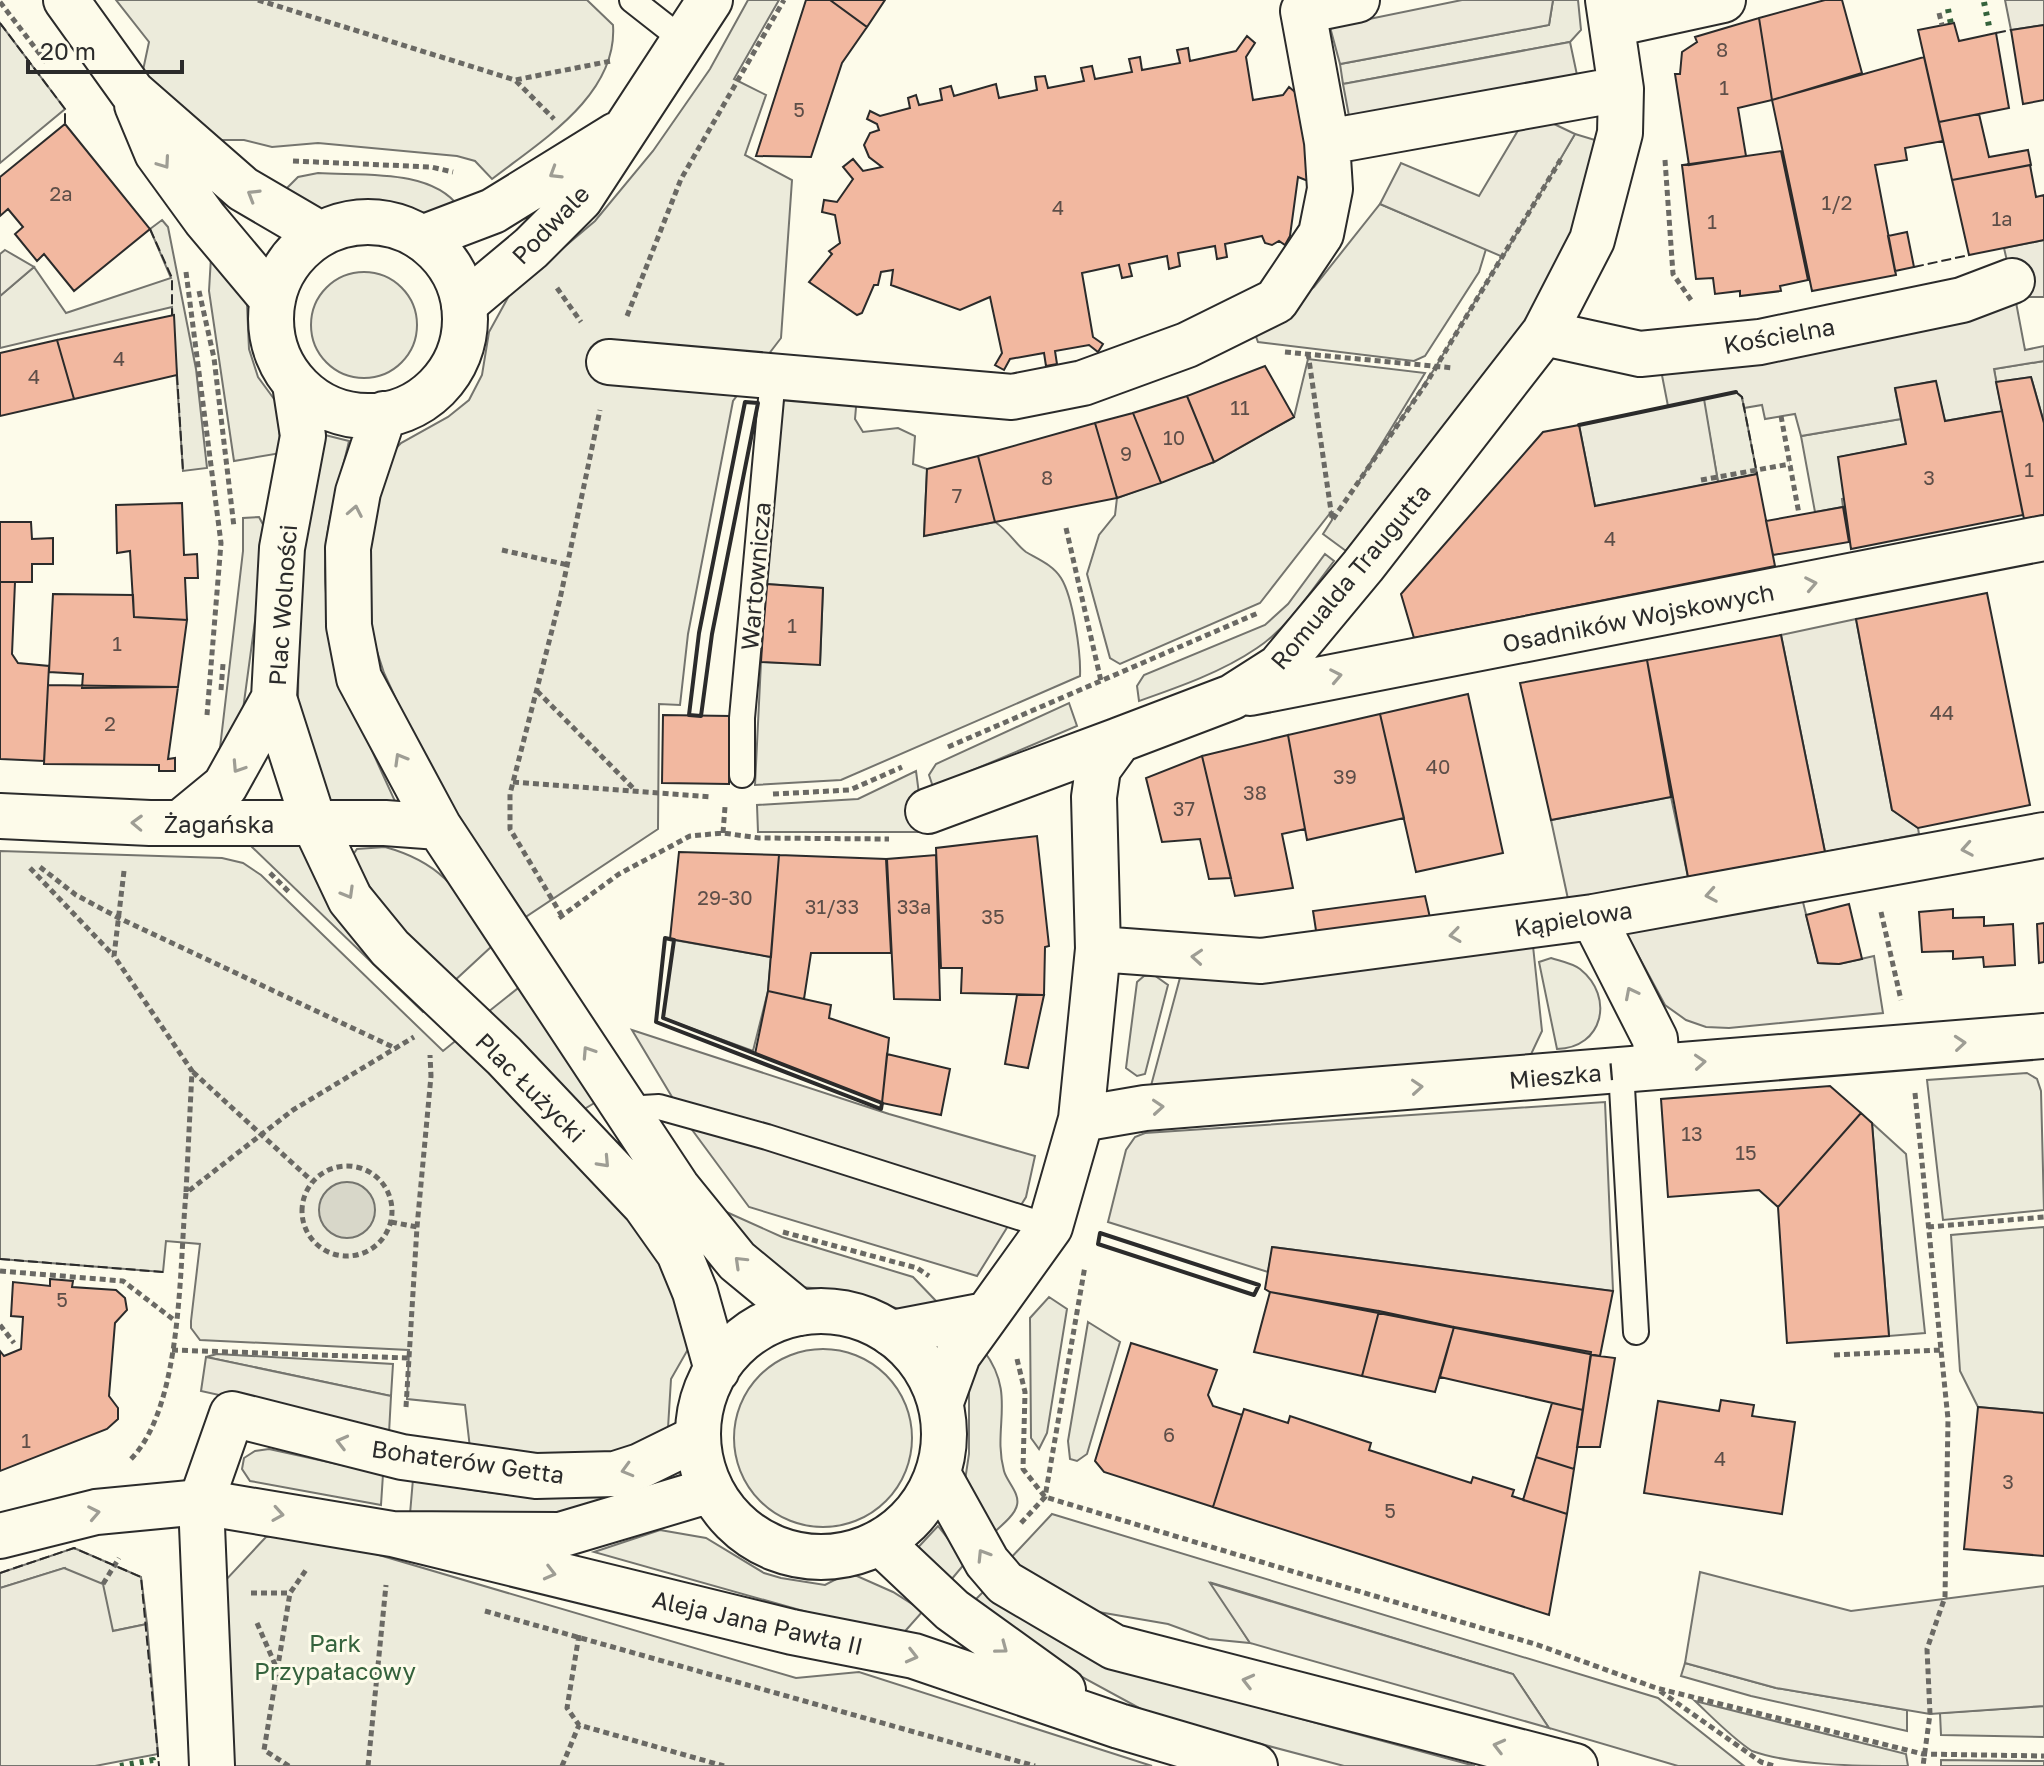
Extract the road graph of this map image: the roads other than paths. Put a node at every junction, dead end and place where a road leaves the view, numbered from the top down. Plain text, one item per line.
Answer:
1 (66, 0) edge
2 (632, 0) edge
3 (710, 0) edge
4 (1357, 0) edge
5 (1723, 0) edge
6 (1610, 12) edge
7 (683, 40) junction
8 (1621, 89) junction
9 (132, 92) junction
10 (622, 131) junction
11 (1327, 142) junction
12 (320, 234) junction
13 (422, 238) junction
14 (2012, 281) dead end
15 (273, 300) junction
16 (464, 304) junction
17 (1544, 333) junction
18 (609, 362) road end
19 (773, 377) junction
20 (295, 384) junction
21 (384, 414) junction
22 (2044, 538) edge
23 (1232, 697) junction
24 (274, 698) junction
25 (1119, 740) junction
26 (742, 775) dead end
27 (928, 811) road end
28 (0, 816) edge
29 (180, 823) junction
30 (314, 823) junction
31 (439, 827) junction
32 (2044, 835) edge
33 (1593, 917) junction
34 (1098, 949) junction
35 (2044, 1036) edge
36 (1639, 1068) junction
37 (626, 1109) junction
38 (1081, 1119) junction
39 (1050, 1227) junction
40 (800, 1313) junction
41 (985, 1315) junction
42 (1636, 1332) dead end
43 (891, 1333) junction
44 (717, 1370) junction
45 (941, 1402) junction
46 (697, 1438) junction
47 (938, 1474) junction
48 (711, 1490) junction
49 (201, 1502) junction
50 (392, 1534) junction
51 (0, 1536) edge
52 (880, 1542) junction
53 (1119, 1726) junction
54 (212, 1766) edge
55 (1255, 1766) edge
56 (1575, 1766) edge

1 - 9 street
2 - 7 lane
3 - 7 street, Podwale
4 - 11 street
5 - 6 street
6 - 8 street, Romualda Traugutta
7 - 10 street, Podwale
8 - 11 street
8 - 17 street, Romualda Traugutta
12 -> 9 street
9 -> 15 street
10 -> 13 street, Podwale
10 - 16 street, Podwale
11 - 19 street
12 - 13 street
12 - 15 street
13 - 16 street
14 - 17 street, Kościelna
15 - 20 street
16 - 21 street
17 - 23 street, Romualda Traugutta
18 - 19 street
19 - 26 lane, Wartownicza
20 - 21 street
20 - 24 street, Plac Wolności
31 -> 21 street
23 -> 22 street, Osadników Wojskowych
23 - 25 street, Romualda Traugutta
24 -> 29 street
24 - 30 street, Plac Wolności
25 - 27 street, Romualda Traugutta
25 - 34 street
29 -> 28 street, Żagańska
29 - 30 street, Żagańska
30 - 31 street, Żagańska
30 -> 44 street, Plac Łużycki
37 -> 31 street
32 -> 33 street, Kąpielowa
33 -> 34 street, Kąpielowa
36 -> 33 street
34 - 38 street
36 -> 35 street, Mieszka I
38 -> 36 street, Mieszka I
36 - 42 lane
37 - 39 lane
40 -> 37 street
38 - 39 street
39 - 41 street
40 - 43 street
40 - 44 street
41 - 43 street
41 - 45 street
43 - 45 street
44 - 46 street
45 - 47 street
46 - 48 street
46 -> 49 street, Bohaterów Getta
47 - 52 street
56 -> 47 street
48 - 50 street
48 - 52 street
49 -> 50 street
51 -> 49 street
49 - 54 street
50 -> 53 street, Aleja Jana Pawła II
52 -> 53 street, Aleja Jana Pawła II
53 - 55 street, Aleja Jana Pawła II

